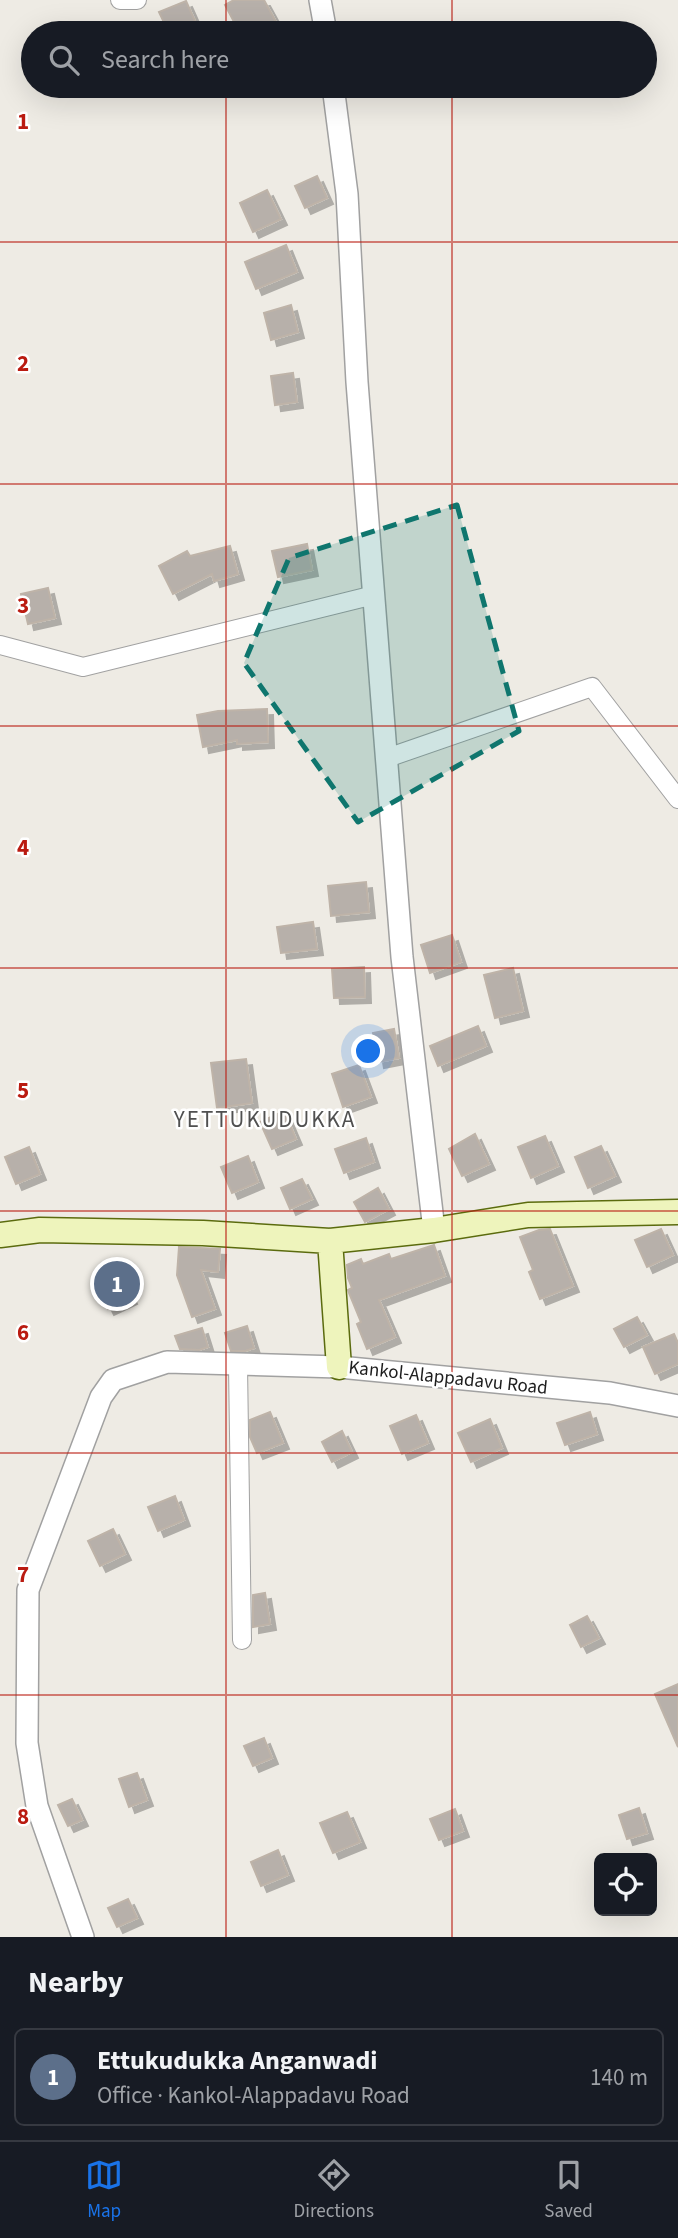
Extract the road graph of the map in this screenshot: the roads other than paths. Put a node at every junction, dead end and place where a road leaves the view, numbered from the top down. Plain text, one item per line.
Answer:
1 (120, 0) edge
2 (137, 0) edge
3 (320, 0) edge
4 (324, 21) edge
5 (334, 98) edge
6 (374, 595) junction
7 (0, 645) edge
8 (387, 758) junction
9 (678, 799) edge
10 (678, 1212) edge
11 (434, 1230) junction
12 (0, 1236) edge
13 (330, 1241) junction
14 (238, 1365) junction
15 (339, 1367) junction
16 (678, 1406) edge
17 (242, 1640) dead end
18 (83, 1937) edge

1 - 2 street
3 - 4 street
5 - 6 street
6 - 7 street
6 - 8 street
8 - 9 street
8 - 11 street
10 - 11 main road
11 - 13 main road
12 - 13 main road
13 - 15 main road, Kankol-Alappadavu Road
14 - 15 street
14 - 17 street
14 - 18 street
15 - 16 street, Kankol-Alappadavu Road

